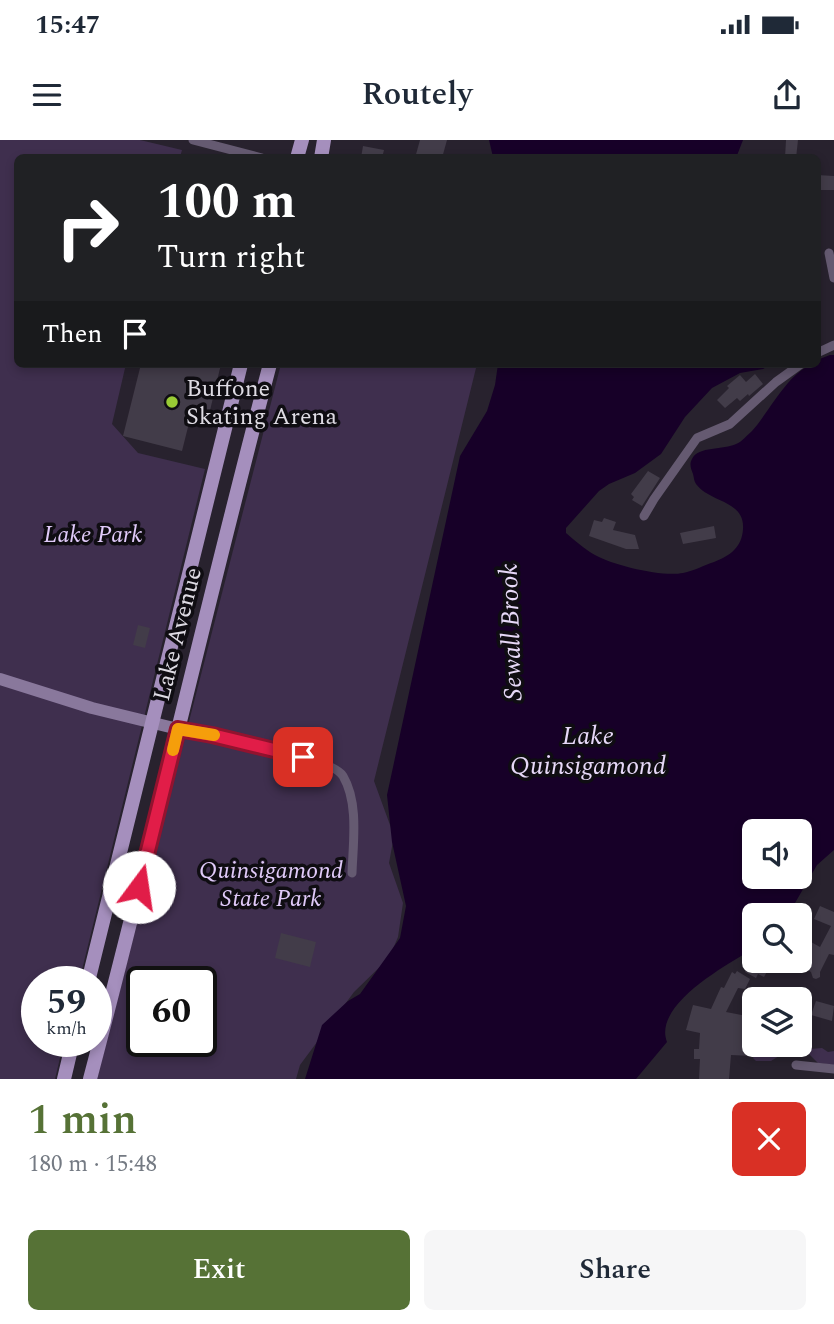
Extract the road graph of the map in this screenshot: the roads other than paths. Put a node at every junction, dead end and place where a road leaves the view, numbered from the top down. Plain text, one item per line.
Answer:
1 (193, 140) edge
2 (247, 154) edge
3 (831, 252) edge
4 (834, 278) edge
5 (240, 368) edge
6 (269, 368) edge
7 (796, 368) edge
8 (644, 516) dead end
9 (0, 679) edge
10 (152, 724) junction
11 (178, 729) junction
12 (352, 873) dead end
13 (92, 966) edge
14 (69, 1057) edge
15 (796, 1065) dead end
16 (834, 1069) edge
17 (64, 1079) edge
18 (90, 1079) edge

1 - 2 street
3 - 4 street
5 - 10 main road, Lake Avenue
6 - 11 main road, Lake Avenue
7 - 8 street
9 - 10 main road
10 - 11 main road
10 - 13 main road, Lake Avenue
11 - 12 street
11 - 18 main road, Lake Avenue
14 - 17 main road
15 - 16 street

